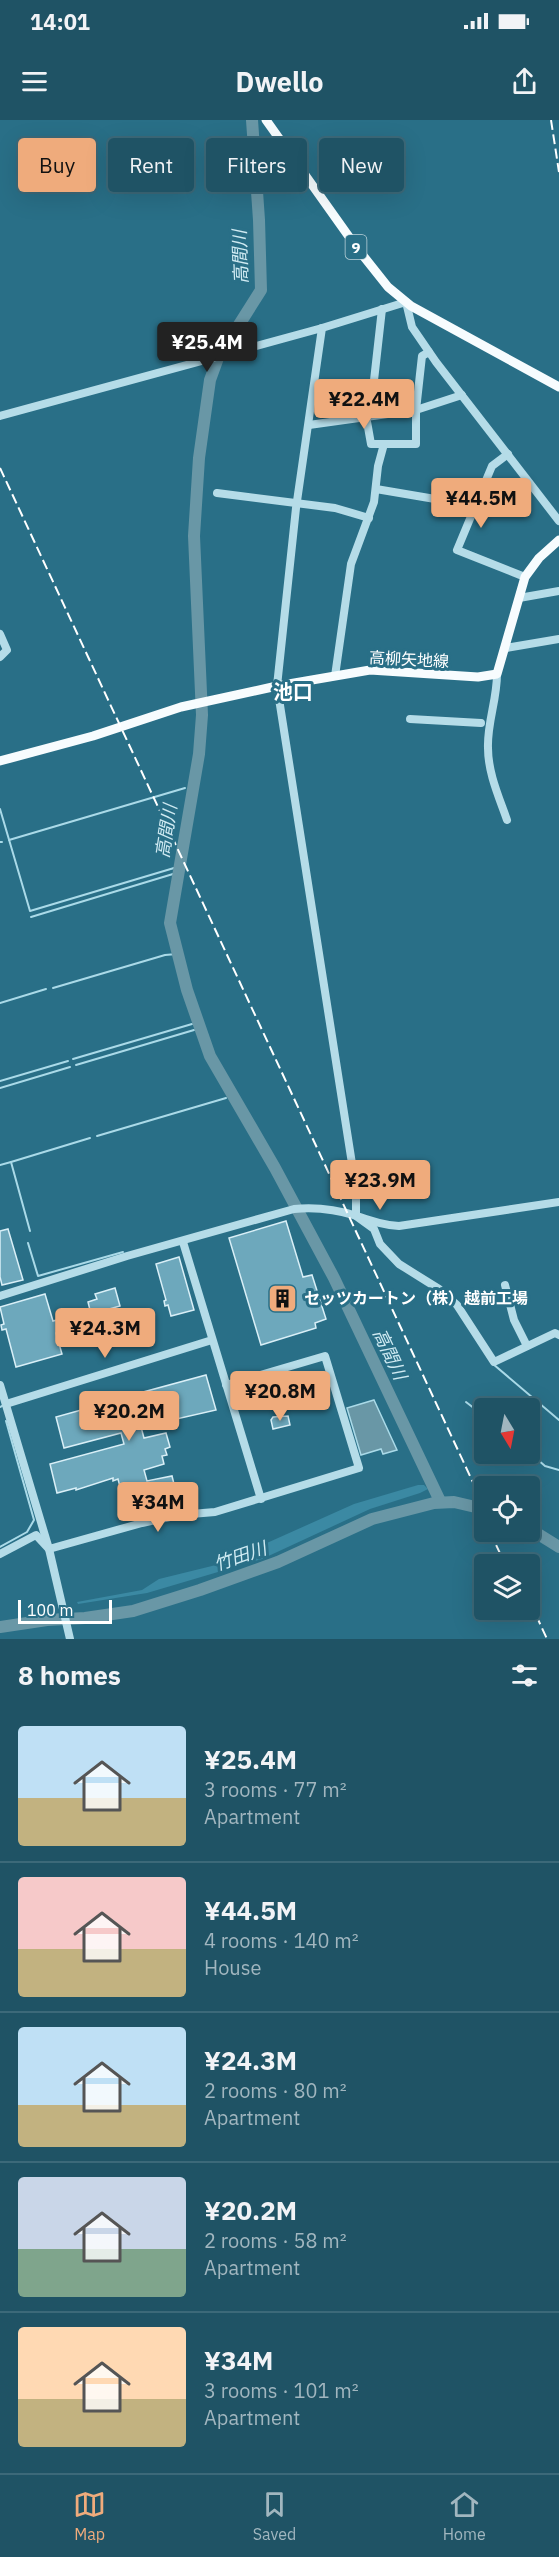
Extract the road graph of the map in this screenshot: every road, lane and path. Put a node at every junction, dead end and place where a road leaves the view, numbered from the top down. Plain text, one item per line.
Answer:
1 (266, 120) edge
2 (406, 302) junction
3 (382, 309) junction
4 (321, 328) junction
5 (429, 352) junction
6 (559, 387) edge
7 (462, 395) junction
8 (416, 410) junction
9 (0, 416) edge
10 (368, 416) junction
11 (309, 425) junction
12 (384, 444) junction
13 (508, 454) junction
14 (376, 489) junction
15 (217, 493) dead end
16 (435, 499) dead end
17 (297, 503) junction
18 (369, 518) junction
19 (559, 520) edge
20 (559, 540) edge
21 (525, 577) junction
22 (559, 591) edge
23 (519, 598) junction
24 (0, 634) edge
25 (559, 639) edge
26 (506, 648) junction
27 (0, 657) edge
28 (497, 674) junction
29 (335, 676) junction
30 (277, 686) junction
31 (410, 719) dead end
32 (481, 723) dead end
33 (0, 761) edge
34 (507, 820) dead end
35 (559, 1202) edge
36 (356, 1216) junction
37 (183, 1242) junction
38 (505, 1285) dead end
39 (0, 1296) edge
40 (559, 1335) edge
41 (212, 1340) junction
42 (527, 1346) junction
43 (0, 1385) edge
44 (226, 1385) junction
45 (6, 1404) junction
46 (261, 1499) junction
47 (50, 1549) junction
48 (0, 1554) edge
49 (70, 1639) edge

1 - 2 main road, 9
2 - 3 street
2 - 5 street
2 - 6 main road, 9
3 - 4 street
3 - 10 street
4 - 9 street
4 - 11 street
5 - 7 street
5 - 8 street
7 - 8 street
7 - 13 street
8 - 10 street
8 - 12 street
10 - 11 street
10 - 12 street
11 - 17 street
12 - 14 street
13 - 19 street
13 - 21 street
14 - 16 street
14 - 18 street
15 - 17 street
17 - 18 street
17 - 30 street
18 - 29 street
20 - 21 main road
21 - 23 main road
22 - 23 street
23 - 26 main road
24 - 27 street
25 - 26 street
26 - 28 main road
28 - 29 main road, 高柳矢地線
28 - 34 street
29 - 30 main road, 高柳矢地線
30 - 33 main road, 高柳矢地線
30 - 36 street
31 - 32 street
35 - 36 street
36 - 37 street
36 - 42 street
37 - 39 street
37 - 41 street
38 - 42 street
40 - 42 street
41 - 44 street
41 - 45 street
43 - 45 street
44 - 46 street
44 - 46 street
45 - 47 street
46 - 47 street
47 - 48 street
47 - 49 street

